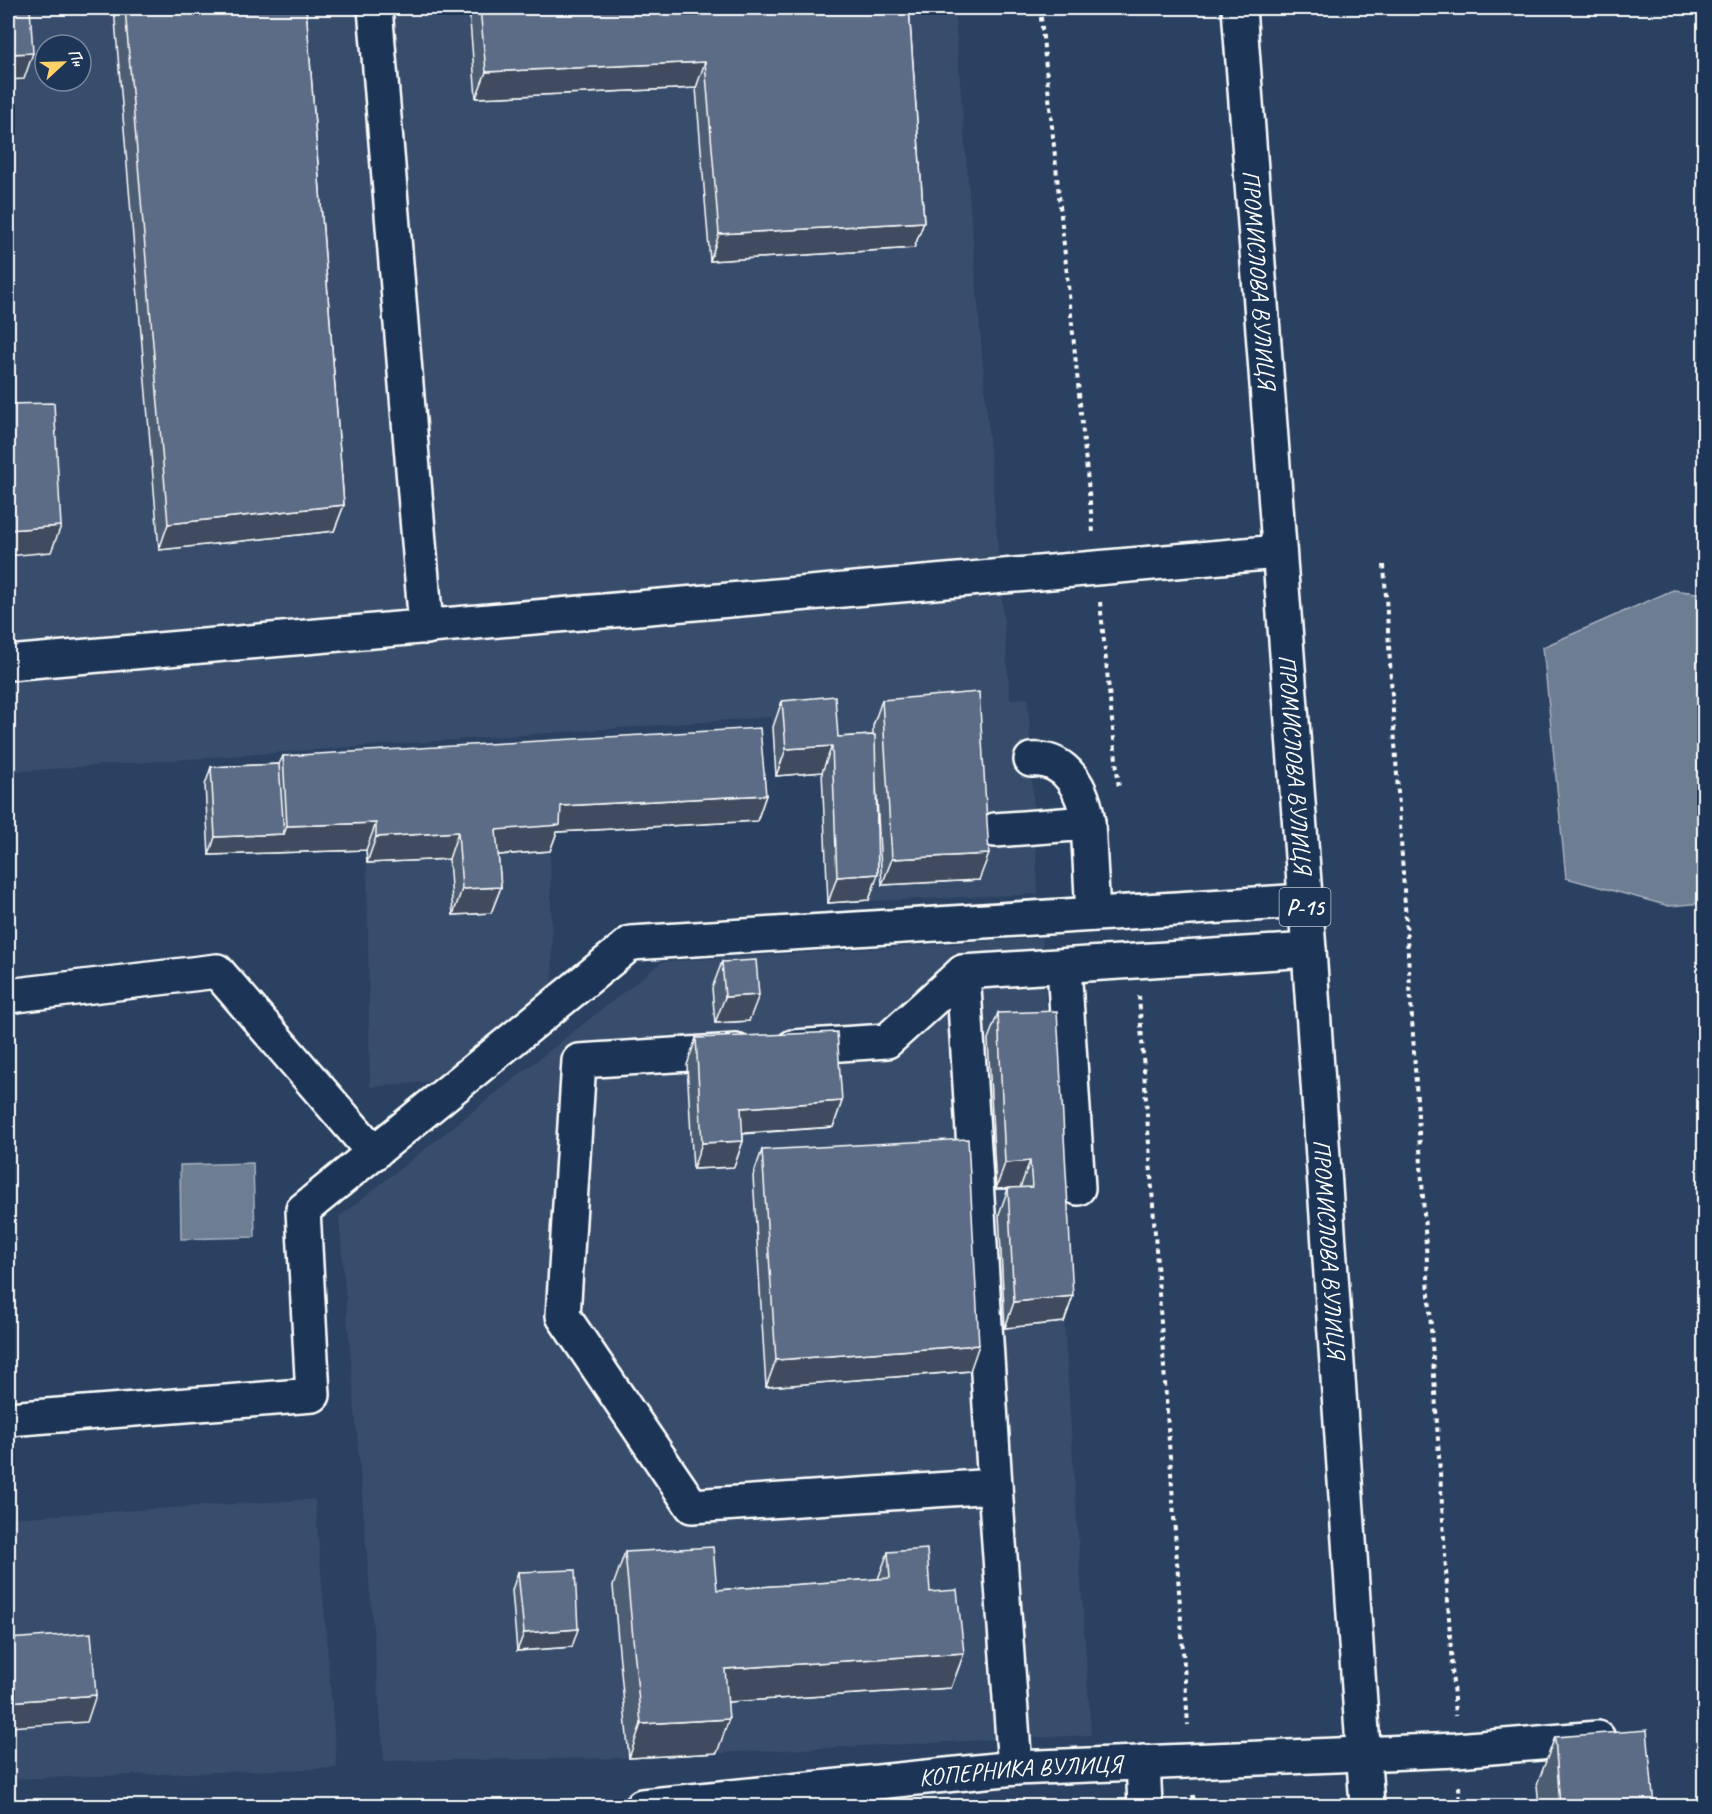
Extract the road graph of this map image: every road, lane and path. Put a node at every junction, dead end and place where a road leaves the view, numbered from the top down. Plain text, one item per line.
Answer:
1 (375, 8) edge
2 (1239, 8) edge
3 (1279, 552) junction
4 (1384, 565) dead end
5 (426, 627) junction
6 (8, 663) edge
7 (1030, 760) dead end
8 (1088, 823) junction
9 (995, 830) dead end
10 (1304, 901) junction
11 (1093, 914) junction
12 (1309, 950) junction
13 (1064, 966) junction
14 (963, 972) junction
15 (8, 996) edge
16 (374, 1153) junction
17 (1077, 1188) dead end
18 (8, 1419) edge
19 (994, 1486) junction
20 (1633, 1735) edge
21 (1457, 1750) junction
22 (1363, 1754) junction
23 (1143, 1762) junction
24 (1015, 1768) junction
25 (642, 1806) edge
26 (1145, 1806) edge
27 (1366, 1806) edge
28 (1460, 1806) edge

1 - 5 main road
2 - 3 main road, ПРОМИСЛОВА ВУЛИЦЯ / Р-15
3 - 5 main road
3 - 10 main road, ПРОМИСЛОВА ВУЛИЦЯ / Р-15
4 - 21 path
5 - 6 main road
7 - 8 main road
8 - 9 main road
8 - 11 main road
10 - 11 main road
10 - 12 main road, ПРОМИСЛОВА ВУЛИЦЯ / Р-15
11 - 16 main road
12 - 13 main road
12 - 22 main road, ПРОМИСЛОВА ВУЛИЦЯ / Р-15
13 - 14 main road
13 - 17 main road
14 - 19 main road
14 - 19 main road
15 - 16 main road
16 - 18 main road
19 - 24 main road
20 - 21 main road, КОПЕРНИКА ВУЛИЦЯ
21 - 22 main road, КОПЕРНИКА ВУЛИЦЯ
21 - 28 path
22 - 23 main road, КОПЕРНИКА ВУЛИЦЯ
22 - 27 main road, ПРОМИСЛОВА ВУЛИЦЯ / Р-15
23 - 24 main road, КОПЕРНИКА ВУЛИЦЯ
23 - 26 main road
24 - 25 main road, КОПЕРНИКА ВУЛИЦЯ

